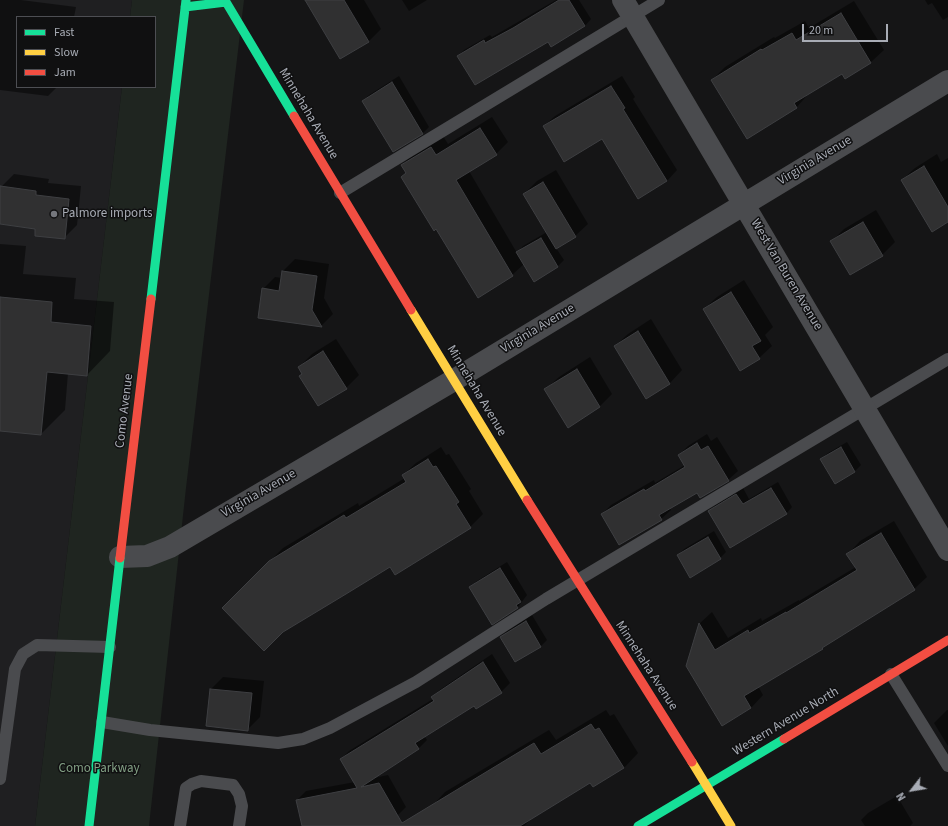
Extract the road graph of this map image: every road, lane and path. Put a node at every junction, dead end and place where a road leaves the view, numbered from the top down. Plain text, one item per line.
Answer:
1 (659, 0) edge
2 (228, 1) edge
3 (186, 4) edge
4 (627, 8) edge
5 (948, 81) edge
6 (340, 193) junction
7 (744, 204) junction
8 (948, 359) edge
9 (454, 380) junction
10 (865, 409) junction
11 (948, 550) edge
12 (120, 557) junction
13 (577, 582) junction
14 (948, 640) edge
15 (110, 647) junction
16 (891, 674) junction
17 (102, 722) junction
18 (948, 766) edge
19 (0, 779) edge
20 (706, 785) junction
21 (89, 826) edge
22 (180, 826) edge
23 (239, 826) edge
24 (638, 826) edge
25 (731, 826) edge

1 - 4 lane
2 - 3 main road, Minnehaha Avenue
2 - 6 main road, Minnehaha Avenue
3 - 12 main road, Como Avenue
4 - 6 lane
4 - 7 street, West Van Buren Avenue
5 - 7 street, Virginia Avenue
6 - 9 main road, Minnehaha Avenue
7 - 9 street, Virginia Avenue
7 - 10 street, West Van Buren Avenue
8 - 10 lane
9 - 12 street, Virginia Avenue
9 - 13 main road, Minnehaha Avenue
10 - 11 street, West Van Buren Avenue
10 - 13 lane
12 - 15 main road, Como Avenue
13 - 17 lane
13 - 20 main road, Minnehaha Avenue
14 - 16 main road, Western Avenue North
15 - 17 main road, Como Avenue
15 - 19 lane
16 - 18 lane
16 - 20 main road, Western Avenue North
17 - 21 main road, Como Avenue
20 - 24 main road, Western Avenue North
20 - 25 main road, Minnehaha Avenue
22 - 23 lane

